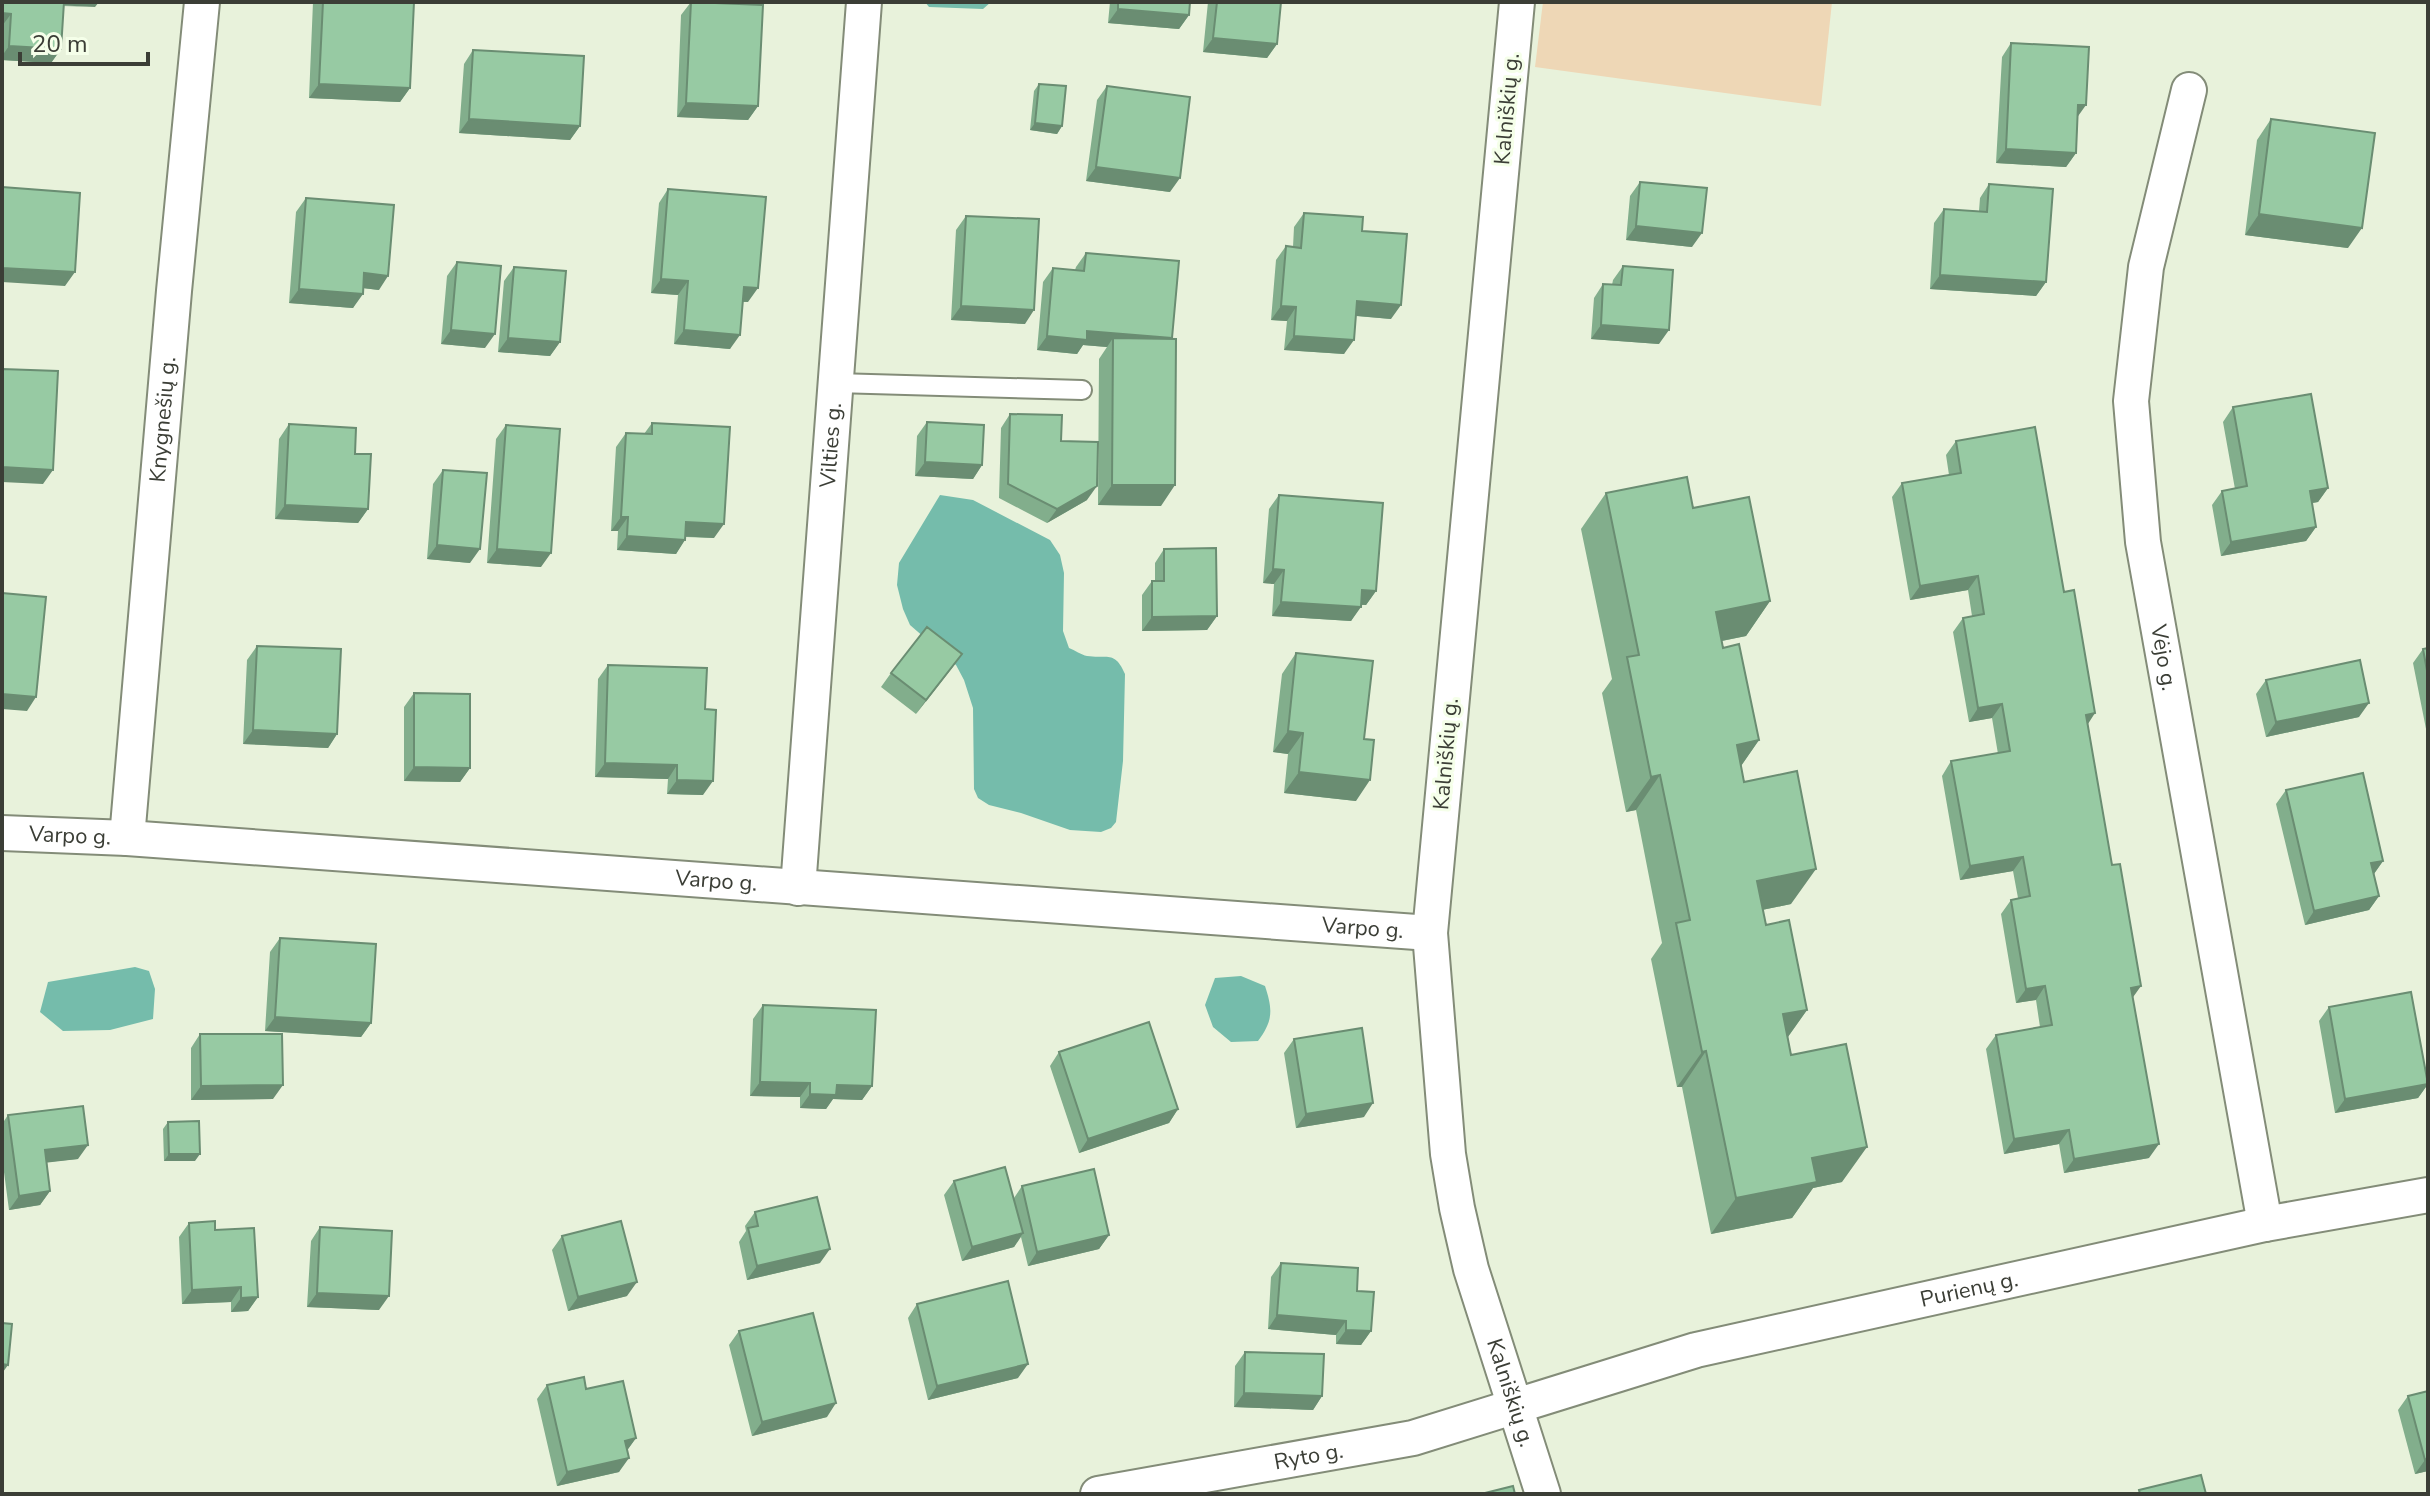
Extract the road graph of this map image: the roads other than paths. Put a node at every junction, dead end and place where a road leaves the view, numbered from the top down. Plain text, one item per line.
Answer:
1 (202, 2) edge
2 (864, 2) edge
3 (1517, 2) edge
4 (2189, 90) dead end
5 (836, 383) junction
6 (1082, 390) dead end
7 (2, 833) edge
8 (127, 838) junction
9 (798, 888) junction
10 (1430, 933) junction
11 (2428, 1195) edge
12 (2265, 1224) junction
13 (1514, 1407) junction
14 (1098, 1494) edge
15 (1543, 1494) edge

1 - 8 street, Knygnešių g.
2 - 5 street, Vilties g.
3 - 10 street, Kalniškių g.
4 - 12 street, Vėjo g.
5 - 6 lane
5 - 9 street, Vilties g.
7 - 8 street, Varpo g.
8 - 9 street, Varpo g.
9 - 10 street, Varpo g.
10 - 13 street, Kalniškių g.
11 - 12 street, Purienų g.
12 - 13 street, Purienų g.
13 - 14 street, Ryto g.
13 - 15 street, Kalniškių g.

